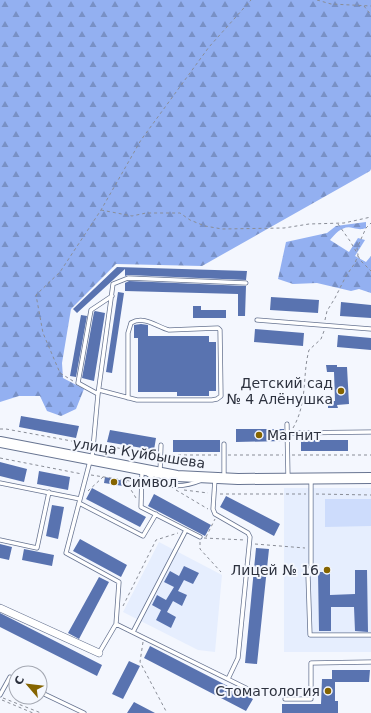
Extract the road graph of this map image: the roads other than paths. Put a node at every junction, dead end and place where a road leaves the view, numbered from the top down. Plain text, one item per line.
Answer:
1 (246, 283) dead end
2 (112, 296) junction
3 (257, 320) dead end
4 (371, 329) edge
5 (99, 392) junction
6 (128, 398) junction
7 (287, 424) dead end
8 (371, 432) edge
9 (287, 433) junction
10 (0, 442) edge
11 (224, 444) dead end
12 (161, 445) dead end
13 (91, 460) junction
14 (144, 470) junction
15 (160, 473) junction
16 (216, 478) junction
17 (311, 478) junction
18 (371, 478) edge
19 (288, 479) junction
20 (0, 483) edge
21 (48, 492) junction
22 (80, 501) junction
23 (156, 514) junction
24 (186, 530) junction
25 (200, 537) road end
26 (0, 540) edge
27 (0, 608) edge
28 (116, 624) junction
29 (133, 632) junction
30 (371, 635) edge
31 (99, 653) joint
32 (371, 662) edge
33 (228, 679) junction
34 (8, 681) edge
35 (256, 693) dead end
36 (0, 696) edge
37 (48, 696) edge
38 (285, 699) dead end
39 (84, 713) edge

1 - 2 lane
2 - 5 lane
2 - 5 lane
3 - 4 lane
5 - 6 lane
5 - 13 lane
6 - 6 lane
7 - 9 lane
8 - 9 lane
9 - 19 lane
10 - 13 street, улица Куйбышева
11 - 16 lane
12 - 15 lane
13 - 14 street, улица Куйбышева
13 - 22 lane
14 - 15 street, улица Куйбышева
14 - 16 lane
14 - 23 lane
15 - 16 street, улица Куйбышева
16 - 19 street, улица Куйбышева
16 - 33 lane
17 - 18 street, улица Куйбышева
17 - 19 street, улица Куйбышева
17 - 30 lane
20 - 21 lane
21 - 22 lane
21 - 26 lane
22 - 23 lane
22 - 28 lane
23 - 24 lane
24 - 25 lane
24 - 29 lane
27 - 31 street
28 - 29 lane
28 - 31 lane
29 - 33 lane
32 - 38 lane
33 - 35 lane
34 - 36 lane
37 - 39 lane

